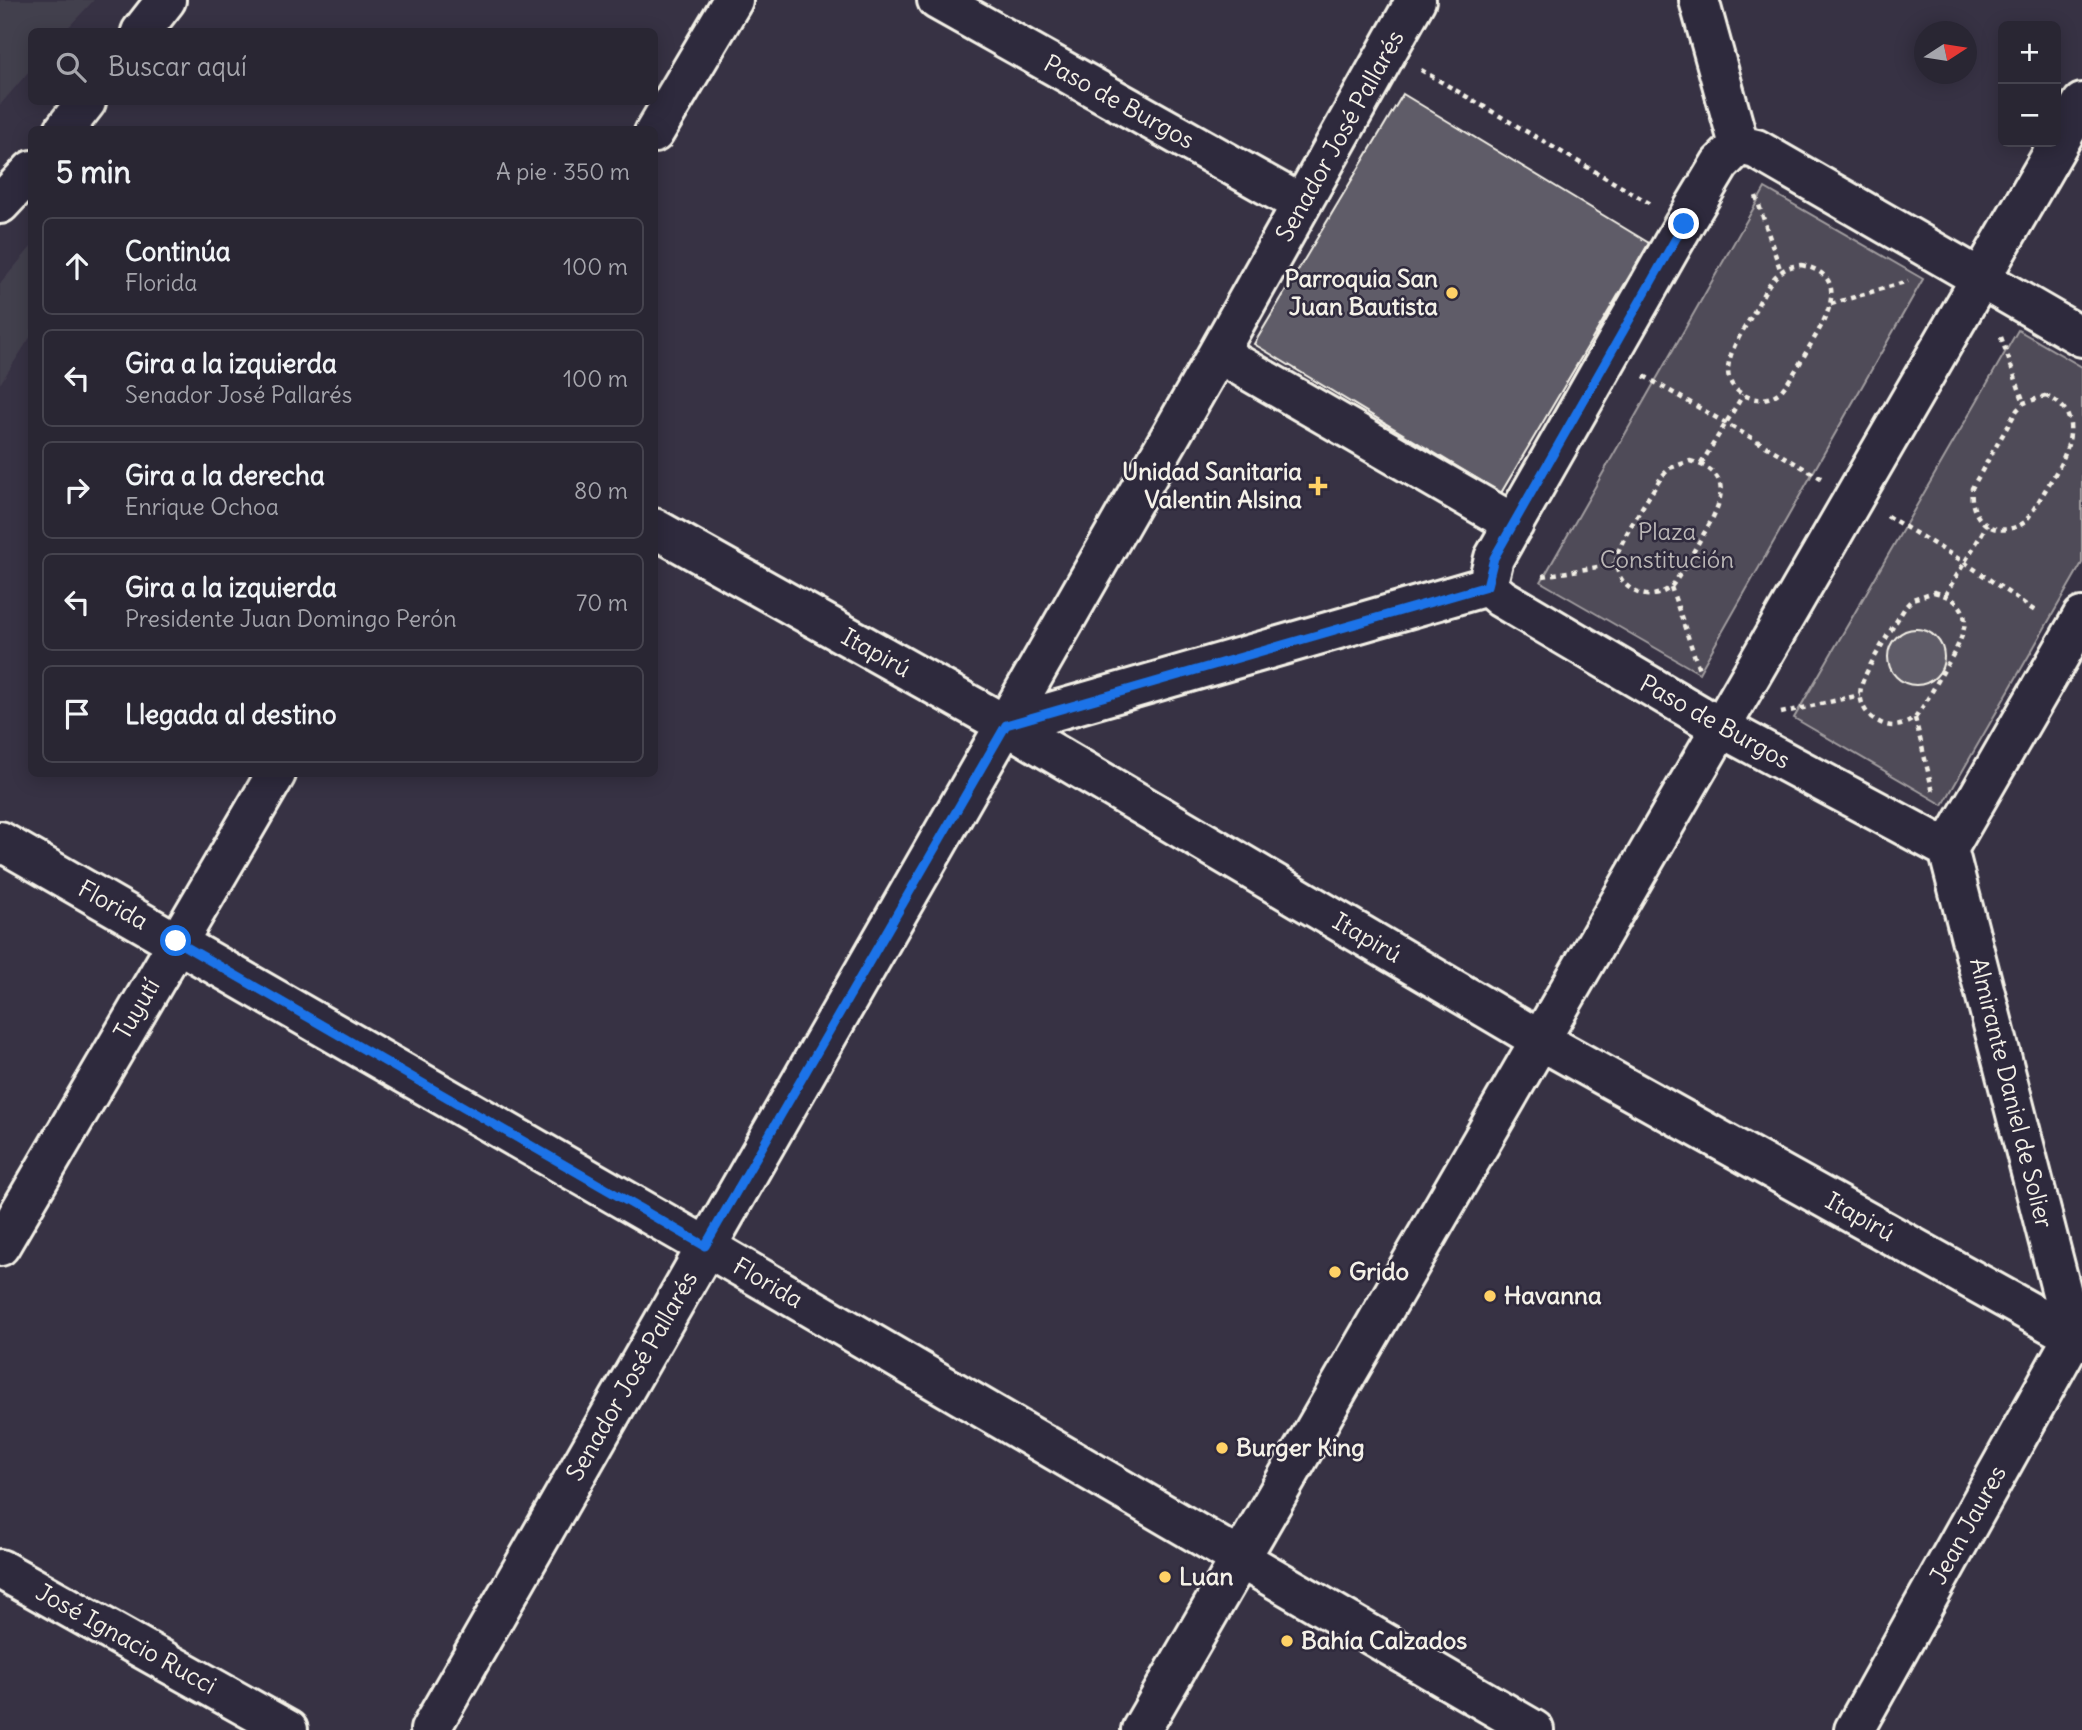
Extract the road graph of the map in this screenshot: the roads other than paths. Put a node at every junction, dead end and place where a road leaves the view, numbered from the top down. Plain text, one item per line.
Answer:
1 (166, 0) edge
2 (733, 0) edge
3 (937, 0) edge
4 (1416, 0) edge
5 (1699, 0) edge
6 (144, 28) edge
7 (2082, 103) edge
8 (84, 105) edge
9 (67, 126) edge
10 (658, 126) edge
11 (1739, 145) junction
12 (28, 174) edge
13 (0, 204) edge
14 (1301, 204) junction
15 (1970, 272) junction
16 (2082, 337) edge
17 (1218, 353) junction
18 (1514, 524) junction
19 (658, 530) edge
20 (1487, 586) junction
21 (2078, 632) edge
22 (1006, 725) junction
23 (1720, 727) junction
24 (274, 777) edge
25 (0, 841) edge
26 (1948, 849) junction
27 (176, 941) junction
28 (1540, 1040) junction
29 (0, 1246) edge
30 (705, 1246) junction
31 (2079, 1333) edge
32 (1239, 1559) junction
33 (0, 1569) edge
34 (288, 1730) edge
35 (430, 1730) edge
36 (1140, 1730) edge
37 (1534, 1730) edge
38 (1854, 1730) edge

1 - 6 street
2 - 10 street
3 - 14 street, Paso de Burgos
4 - 14 street, Senador José Pallarés
5 - 11 street
7 - 15 street
8 - 9 street
11 - 15 street
11 - 18 street
12 - 13 street
14 - 17 street, Senador José Pallarés
15 - 16 street
15 - 23 street
17 - 18 street
17 - 22 street, Senador José Pallarés
18 - 20 street
19 - 22 street, Itapirú
20 - 22 street
20 - 23 street, Paso de Burgos
21 - 26 street
22 - 28 street, Itapirú
22 - 30 street, Senador José Pallarés
23 - 26 street, Paso de Burgos
23 - 28 street
24 - 27 street, Tuyutí
25 - 27 street, Florida
26 - 31 street, Almirante Daniel de Solier
27 - 29 street, Tuyutí
27 - 30 street, Florida
28 - 31 street, Itapirú
28 - 32 street
30 - 32 street, Florida
30 - 35 street, Senador José Pallarés
31 - 38 street, Jean Jaures
32 - 36 street
32 - 37 street, Florida
33 - 34 street, José Ignacio Rucci

